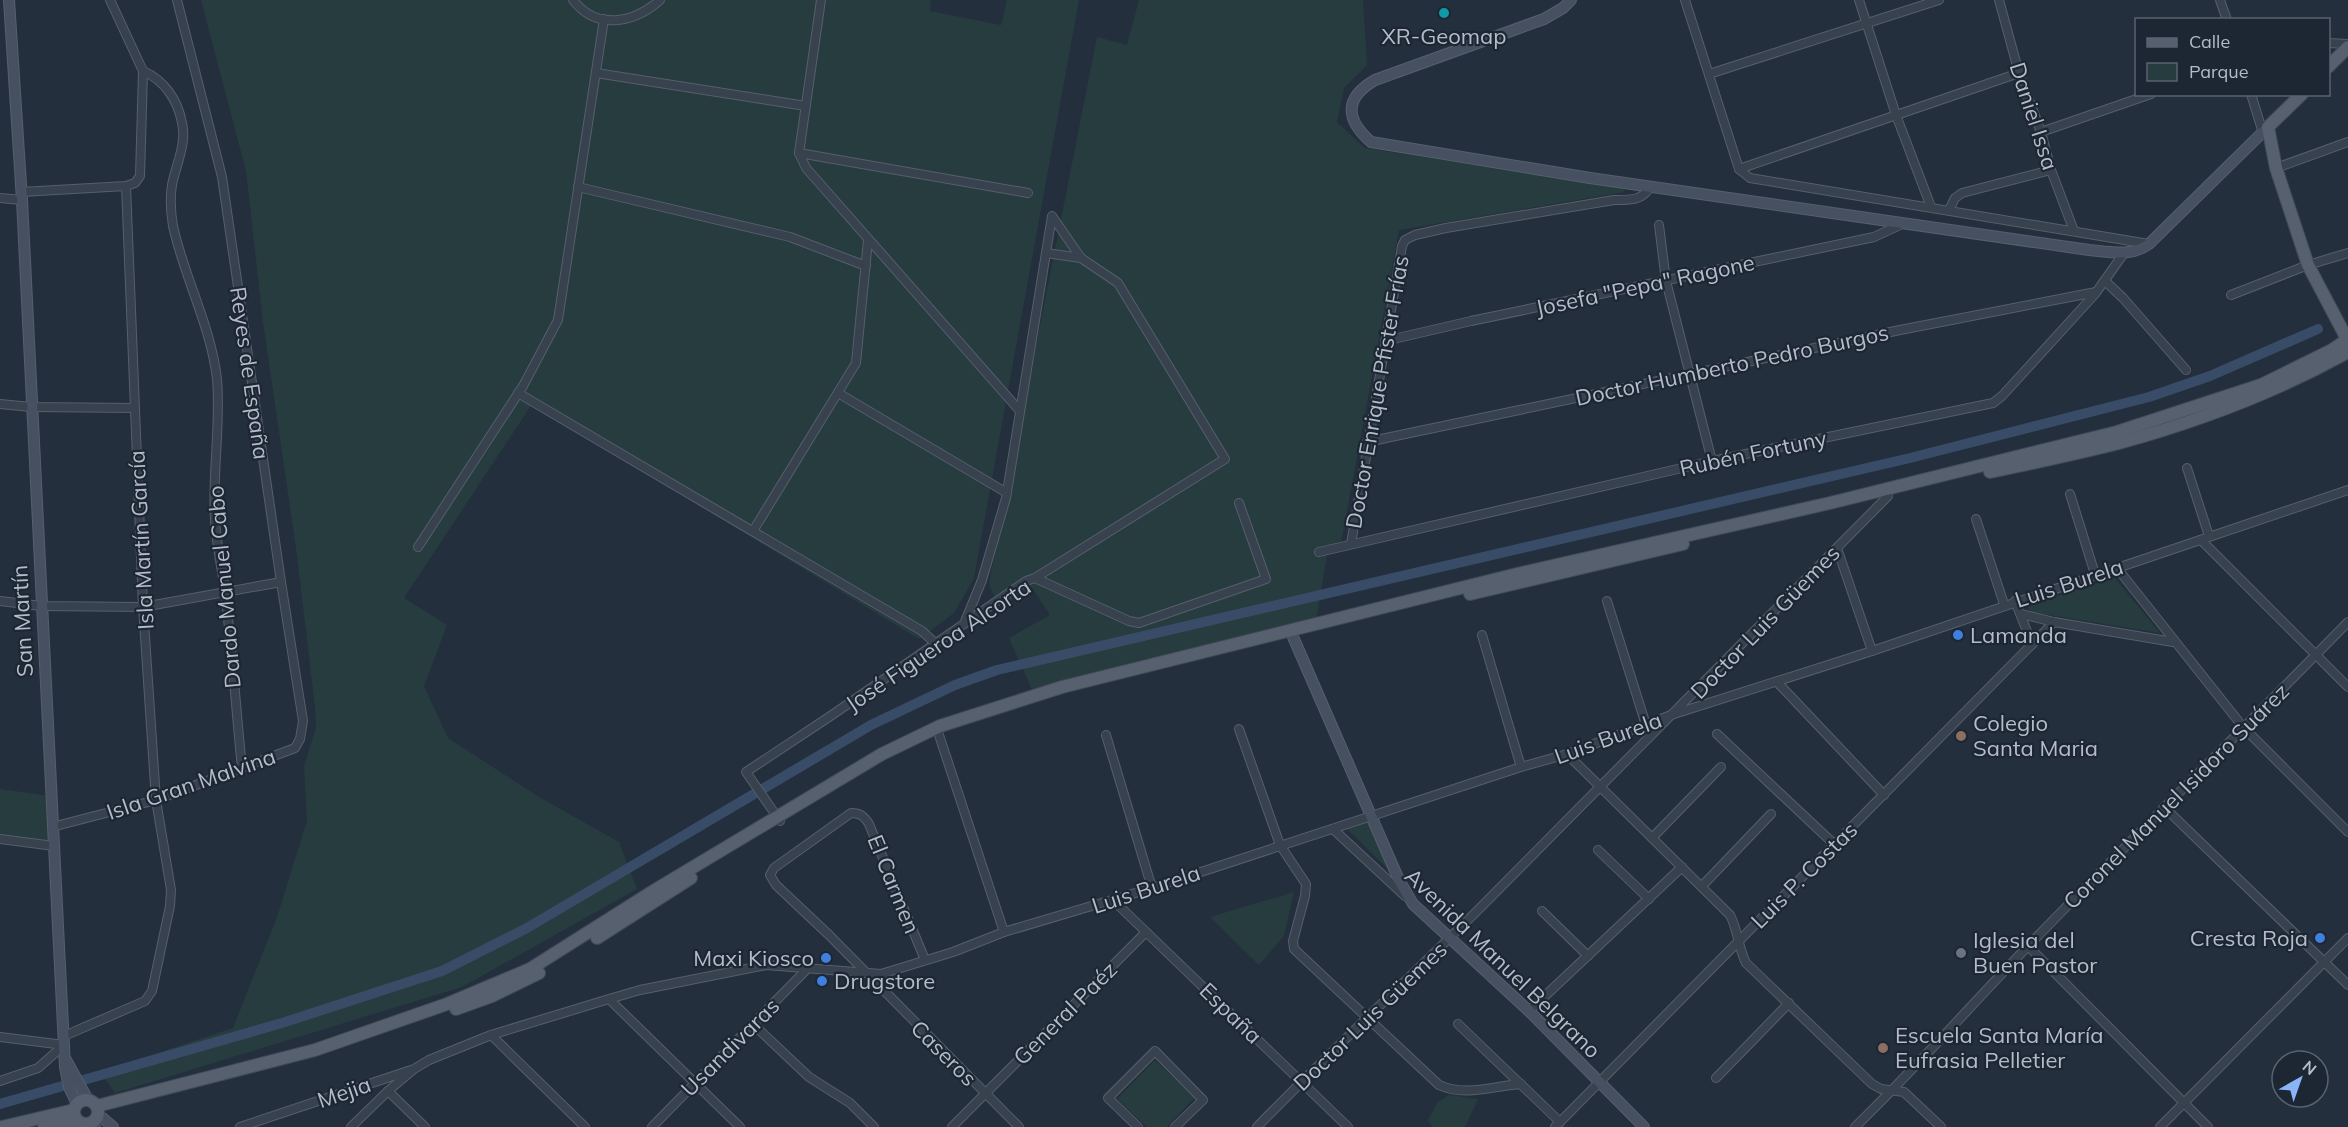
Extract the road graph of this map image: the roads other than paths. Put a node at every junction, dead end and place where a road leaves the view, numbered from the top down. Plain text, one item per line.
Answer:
1 (9, 0) edge
2 (111, 0) edge
3 (177, 0) edge
4 (573, 0) edge
5 (660, 0) edge
6 (821, 0) edge
7 (1570, 0) edge
8 (1685, 0) edge
9 (1859, 0) edge
10 (1939, 0) edge
11 (1998, 0) edge
12 (2220, 0) edge
13 (2226, 18) edge
14 (604, 19) junction
15 (1867, 23) junction
16 (2330, 43) edge
17 (2348, 45) edge
18 (2330, 65) edge
19 (143, 71) junction
20 (596, 73) junction
21 (2019, 73) junction
22 (1709, 74) junction
23 (2145, 96) edge
24 (2252, 96) edge
25 (2300, 96) edge
26 (806, 106) junction
27 (1896, 115) junction
28 (2266, 130) junction
29 (2041, 132) junction
30 (2348, 142) edge
31 (799, 153) junction
32 (2276, 168) junction
33 (1739, 169) junction
34 (2051, 170) junction
35 (126, 186) junction
36 (578, 187) junction
37 (1650, 187) junction
38 (1028, 193) dead end
39 (21, 196) junction
40 (0, 198) edge
41 (1930, 207) junction
42 (1949, 210) junction
43 (1902, 224) junction
44 (1659, 225) dead end
45 (2074, 231) junction
46 (868, 240) junction
47 (2150, 244) junction
48 (1046, 253) junction
49 (2124, 253) junction
50 (2348, 253) edge
51 (1081, 258) junction
52 (2308, 265) junction
53 (866, 267) junction
54 (1666, 281) junction
55 (2105, 281) junction
56 (2097, 291) junction
57 (2231, 295) dead end
58 (1385, 340) junction
59 (2348, 340) edge
60 (2348, 352) edge
61 (2186, 370) dead end
62 (1690, 374) junction
63 (518, 393) junction
64 (838, 393) junction
65 (0, 404) edge
66 (31, 407) junction
67 (135, 408) junction
68 (1020, 411) junction
69 (1367, 442) junction
70 (1713, 461) junction
71 (2187, 468) dead end
72 (2348, 490) edge
73 (1007, 493) junction
74 (2070, 494) dead end
75 (1888, 496) junction
76 (1239, 503) dead end
77 (1976, 519) dead end
78 (753, 531) junction
79 (2205, 538) junction
80 (1351, 544) junction
81 (418, 548) dead end
82 (1837, 548) junction
83 (1319, 552) dead end
84 (2117, 568) junction
85 (2096, 574) junction
86 (1035, 578) junction
87 (281, 582) junction
88 (225, 592) junction
89 (0, 601) edge
90 (1607, 601) dead end
91 (2015, 601) junction
92 (2004, 604) junction
93 (41, 606) junction
94 (143, 607) junction
95 (2021, 614) junction
96 (2054, 622) junction
97 (2348, 622) edge
98 (963, 625) junction
99 (1291, 632) junction
100 (1482, 635) dead end
101 (2173, 642) junction
102 (936, 644) junction
103 (2032, 644) junction
104 (1872, 651) junction
105 (2315, 656) junction
106 (1777, 682) junction
107 (2348, 687) edge
108 (1674, 714) junction
109 (1646, 725) junction
110 (2243, 727) junction
111 (1239, 729) dead end
112 (938, 732) junction
113 (1717, 734) dead end
114 (1106, 735) dead end
115 (295, 748) joint
116 (1567, 754) junction
117 (1521, 767) junction
118 (1721, 767) dead end
119 (242, 768) junction
120 (1601, 787) junction
121 (1884, 795) junction
122 (156, 800) junction
123 (2164, 807) junction
124 (1771, 814) dead end
125 (1372, 817) junction
126 (778, 819) junction
127 (52, 827) junction
128 (1333, 829) junction
129 (2348, 832) edge
130 (0, 838) edge
131 (1652, 838) junction
132 (1835, 844) junction
133 (1280, 845) junction
134 (54, 846) junction
135 (1598, 850) dead end
136 (1682, 867) junction
137 (770, 875) joint
138 (1702, 886) junction
139 (1152, 888) junction
140 (1649, 899) junction
141 (1113, 900) junction
142 (1413, 904) junction
143 (1542, 911) dead end
144 (1004, 932) junction
145 (1146, 932) junction
146 (1450, 937) junction
147 (2348, 938) edge
148 (1739, 940) junction
149 (2028, 945) junction
150 (1588, 956) junction
151 (925, 960) junction
152 (2325, 962) junction
153 (808, 968) junction
154 (865, 973) junction
155 (2348, 984) edge
156 (609, 999) junction
157 (1789, 1003) junction
158 (1529, 1011) junction
159 (1366, 1017) junction
160 (753, 1024) junction
161 (1458, 1024) dead end
162 (491, 1035) junction
163 (0, 1037) edge
164 (64, 1040) junction
165 (414, 1069) junction
166 (1716, 1078) dead end
167 (1302, 1081) junction
168 (1598, 1081) junction
169 (0, 1082) edge
170 (695, 1083) junction
171 (1521, 1084) junction
172 (1893, 1090) junction
173 (388, 1091) junction
174 (984, 1093) junction
175 (2184, 1103) junction
176 (86, 1109) edge
177 (1557, 1124) edge
178 (1181, 1125) edge
179 (2, 1127) edge
180 (44, 1127) edge
181 (113, 1127) edge
182 (240, 1127) edge
183 (351, 1127) edge
184 (425, 1127) edge
185 (585, 1127) edge
186 (652, 1127) edge
187 (740, 1127) edge
188 (874, 1127) edge
189 (952, 1127) edge
190 (1019, 1127) edge
191 (1138, 1127) edge
192 (1257, 1127) edge
193 (1348, 1127) edge
194 (1644, 1127) edge
195 (1855, 1127) edge
196 (1941, 1127) edge
197 (2160, 1127) edge
198 (2208, 1127) edge

1 - 39 main road, San Martín
2 - 19 street
3 - 87 street, Reyes de España
4 - 14 street
5 - 14 street
6 - 26 street
7 - 37 main road
8 - 22 street
9 - 15 street
10 - 15 street
11 - 21 street, Daniel Issa
12 - 13 street
14 - 20 street
15 - 22 street
15 - 27 street
16 - 17 street
17 - 18 main road
19 - 35 street
19 - 88 street, Dardo Manuel Cabo
20 - 26 street
20 - 36 street
21 - 27 street
21 - 29 street, Daniel Issa
22 - 33 street
23 - 29 street
24 - 28 street
25 - 28 main road
26 - 31 street
27 - 33 street
27 - 41 street
28 - 32 main road
28 - 47 main road
29 - 34 street, Daniel Issa
30 - 32 street
31 - 38 street
31 - 46 street
32 - 52 main road
33 - 41 street
34 - 42 street
34 - 45 street, Daniel Issa
35 - 39 street
35 - 67 street, Isla Martín García
36 - 53 street
36 - 63 street
37 - 43 main road
37 - 58 street, Doctor Enrique Pfister Frías
39 - 40 street
39 - 66 main road, San Martín
41 - 42 street
42 - 45 street
43 - 49 main road
43 - 54 street, Josefa "Pepa" Ragone
44 - 54 street
45 - 47 street
46 - 53 street
46 - 68 street
47 - 49 main road
48 - 51 street
48 - 51 street
48 - 68 street
49 - 55 street, Rubén Fortuny
50 - 52 street
51 - 86 street
52 - 57 street
52 - 59 main road
53 - 64 street
54 - 58 street, Josefa "Pepa" Ragone
54 - 62 street
55 - 56 street, Rubén Fortuny
55 - 61 street
56 - 62 street, Doctor Humberto Pedro Burgos
56 - 70 street, Rubén Fortuny
58 - 69 street, Doctor Enrique Pfister Frías
59 - 99 main road
60 - 75 main road
62 - 69 street, Doctor Humberto Pedro Burgos
62 - 70 street
63 - 78 street
63 - 81 street
64 - 73 street
64 - 78 street
65 - 66 street
66 - 67 street
66 - 93 main road, San Martín
67 - 94 street, Isla Martín García
68 - 73 street
69 - 80 street, Doctor Enrique Pfister Frías
70 - 80 street, Rubén Fortuny
71 - 79 street
72 - 79 street, Luis Burela
73 - 98 street
74 - 85 street
75 - 82 street, Doctor Luis Güemes
75 - 99 main road
76 - 86 street, José Figueroa Alcorta
77 - 92 street
78 - 102 street
79 - 84 street, Luis Burela
79 - 105 street
80 - 83 street, Rubén Fortuny
82 - 104 street
82 - 108 street, Doctor Luis Güemes
84 - 85 street, Luis Burela
84 - 101 street
85 - 91 street, Luis Burela
86 - 98 street, José Figueroa Alcorta
87 - 88 street
87 - 115 street, Reyes de España
88 - 94 street
88 - 119 street, Dardo Manuel Cabo
89 - 93 street
90 - 109 street
91 - 92 street, Luis Burela
91 - 95 street
92 - 104 street, Luis Burela
93 - 94 street
93 - 127 main road, San Martín
94 - 122 street, Isla Martín García
95 - 96 street
95 - 103 street
96 - 101 street
96 - 103 street, Luis P. Costas
97 - 105 street, Coronel Manuel Isidoro Suárez
98 - 102 street, José Figueroa Alcorta
99 - 112 main road
99 - 125 main road
99 - 126 main road
100 - 117 street
101 - 110 street
102 - 126 street, José Figueroa Alcorta
103 - 121 street, Luis P. Costas
104 - 106 street, Luis Burela
105 - 107 street
105 - 110 street, Coronel Manuel Isidoro Suárez
106 - 108 street, Luis Burela
106 - 121 street
108 - 109 street, Luis Burela
108 - 120 street, Doctor Luis Güemes
109 - 116 street, Luis Burela
110 - 123 street, Coronel Manuel Isidoro Suárez
110 - 129 street
111 - 133 street
112 - 126 main road
112 - 144 street
113 - 132 street
114 - 139 street
115 - 119 street, Isla Gran Malvina
116 - 117 street, Luis Burela
116 - 120 street
117 - 125 street, Luis Burela
118 - 131 street
119 - 122 street, Isla Gran Malvina
120 - 131 street
120 - 146 street, Doctor Luis Güemes
121 - 132 street, Luis P. Costas
122 - 127 street, Isla Gran Malvina
122 - 164 street, Isla Martín García
123 - 149 street, Coronel Manuel Isidoro Suárez
123 - 152 street
124 - 138 street
125 - 128 street, Luis Burela
125 - 142 main road
126 - 176 main road
127 - 134 main road, San Martín
128 - 133 street, Luis Burela
128 - 142 street, Avenida Manuel Belgrano
130 - 134 street
131 - 136 street
132 - 148 street, Luis P. Costas
133 - 139 street, Luis Burela
133 - 159 street
134 - 164 main road, San Martín
135 - 140 street
136 - 138 street
136 - 140 street
137 - 151 street, El Carmen
137 - 154 street, Caseros
138 - 148 street
139 - 141 street, Luis Burela
140 - 150 street
141 - 144 street, Luis Burela
141 - 145 street, España
142 - 146 main road, Avenida Manuel Belgrano
143 - 150 street
144 - 151 street, Luis Burela
145 - 167 street, España
145 - 174 street, General Paéz
146 - 158 main road, Avenida Manuel Belgrano
146 - 159 street, Doctor Luis Güemes
147 - 152 street
148 - 157 street
148 - 168 street, Luis P. Costas
149 - 172 street, Coronel Manuel Isidoro Suárez
149 - 175 street
150 - 158 street
151 - 154 street, Luis Burela
152 - 155 street
152 - 175 street
153 - 154 street, Luis Burela
153 - 156 street, Luis Burela
153 - 160 street, Usandivaras
154 - 174 street, Caseros
156 - 162 street, Luis Burela
156 - 170 street
157 - 166 street
157 - 172 street
158 - 168 main road, Avenida Manuel Belgrano
159 - 167 street, Doctor Luis Güemes
159 - 171 street
160 - 170 street, Usandivaras
160 - 188 street
161 - 171 street
162 - 165 street, Luis Burela
162 - 185 street
163 - 164 street
164 - 169 street
164 - 176 main road, San Martín
165 - 173 street
165 - 182 street, Mejia
167 - 192 street, Doctor Luis Güemes
167 - 193 street, España
168 - 177 street, Luis P. Costas
168 - 194 main road, Avenida Manuel Belgrano
170 - 186 street, Usandivaras
170 - 187 street
171 - 177 street
172 - 195 street, Coronel Manuel Isidoro Suárez
172 - 196 street
173 - 183 street
173 - 184 street
174 - 189 street, General Paéz
174 - 190 street, Caseros
175 - 197 street
175 - 198 street
176 - 179 main road
176 - 180 main road
176 - 181 main road
178 - 191 street

